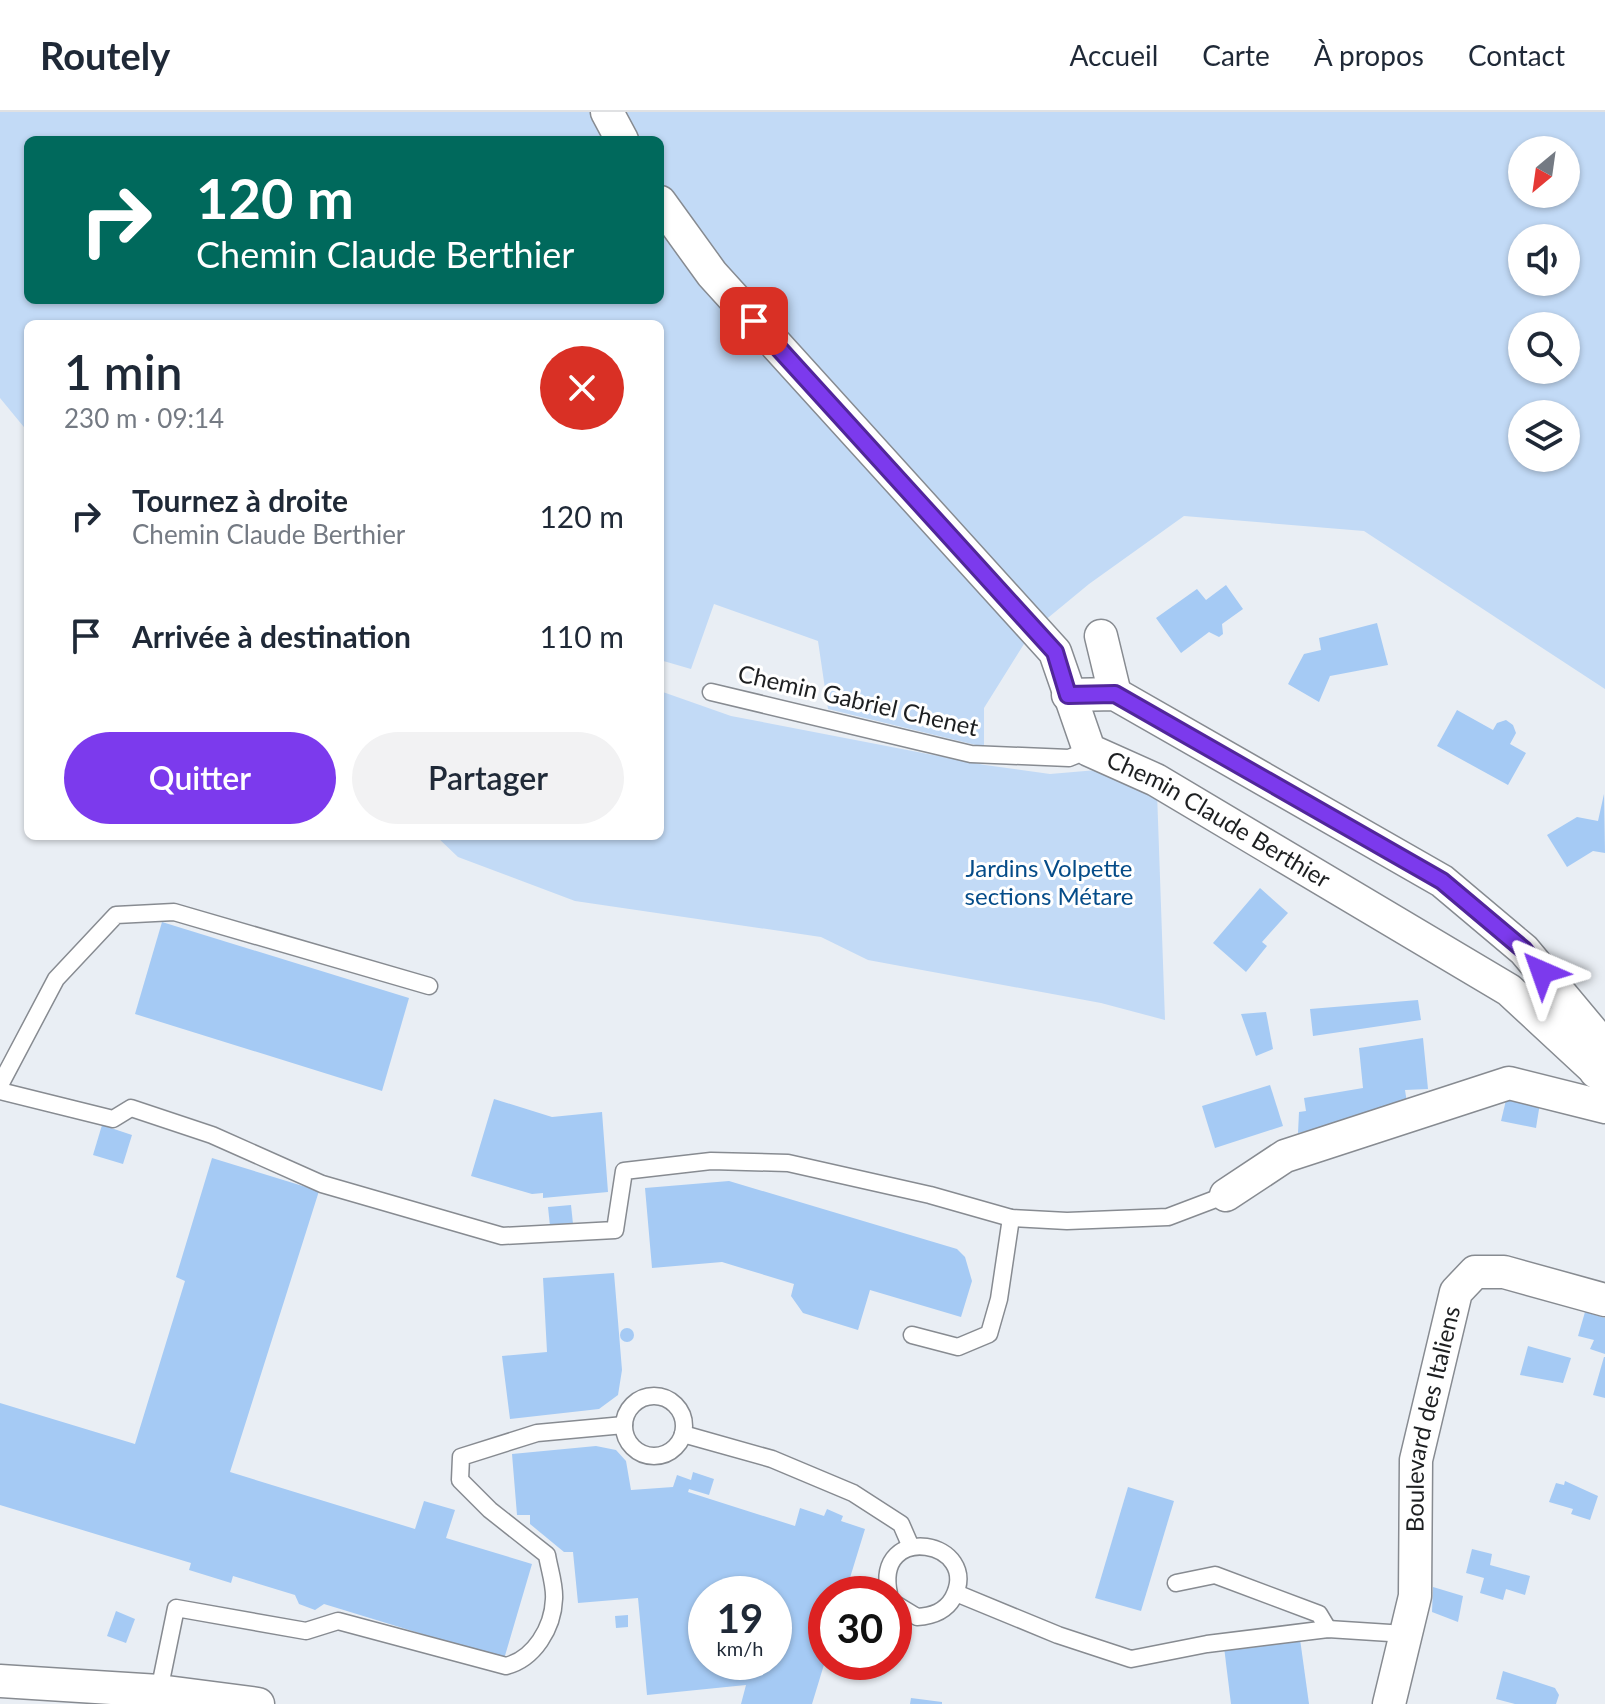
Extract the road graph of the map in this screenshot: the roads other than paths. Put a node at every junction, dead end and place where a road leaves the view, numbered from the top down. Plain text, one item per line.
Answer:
1 (607, 112) edge
2 (620, 136) edge
3 (664, 208) edge
4 (1101, 636) dead end
5 (711, 692) dead end
6 (1115, 694) junction
7 (1068, 695) junction
8 (1089, 750) junction
9 (429, 986) dead end
10 (1600, 1076) edge
11 (0, 1088) edge
12 (1605, 1107) edge
13 (1226, 1195) joint
14 (1011, 1218) junction
15 (1605, 1300) edge
16 (912, 1335) dead end
17 (624, 1425) junction
18 (683, 1434) junction
19 (911, 1547) junction
20 (888, 1576) edge
21 (1176, 1583) dead end
22 (956, 1593) junction
23 (912, 1614) edge
24 (1328, 1629) junction
25 (1404, 1639) junction
26 (0, 1681) edge
27 (159, 1691) junction
28 (247, 1704) edge
29 (258, 1704) edge
30 (1389, 1704) edge

1 - 2 street
3 - 7 street, Chemin Claude Berthier
4 - 6 street
5 - 8 lane, Chemin Gabriel Chenet
6 - 7 street
6 - 10 street
7 - 8 street, Chemin Claude Berthier
8 - 10 street, Chemin Claude Berthier
9 - 11 lane
11 - 14 lane
12 - 13 street
13 - 14 lane
14 - 16 lane
15 - 25 street, Boulevard des Italiens
17 - 18 lane
17 - 18 lane
17 - 27 lane
18 - 19 lane
19 - 20 lane
19 - 22 lane
21 - 24 lane
22 - 23 lane
22 - 24 lane
24 - 25 lane
25 - 30 street, Boulevard des Italiens
26 - 27 street
27 - 28 street
28 - 29 street

